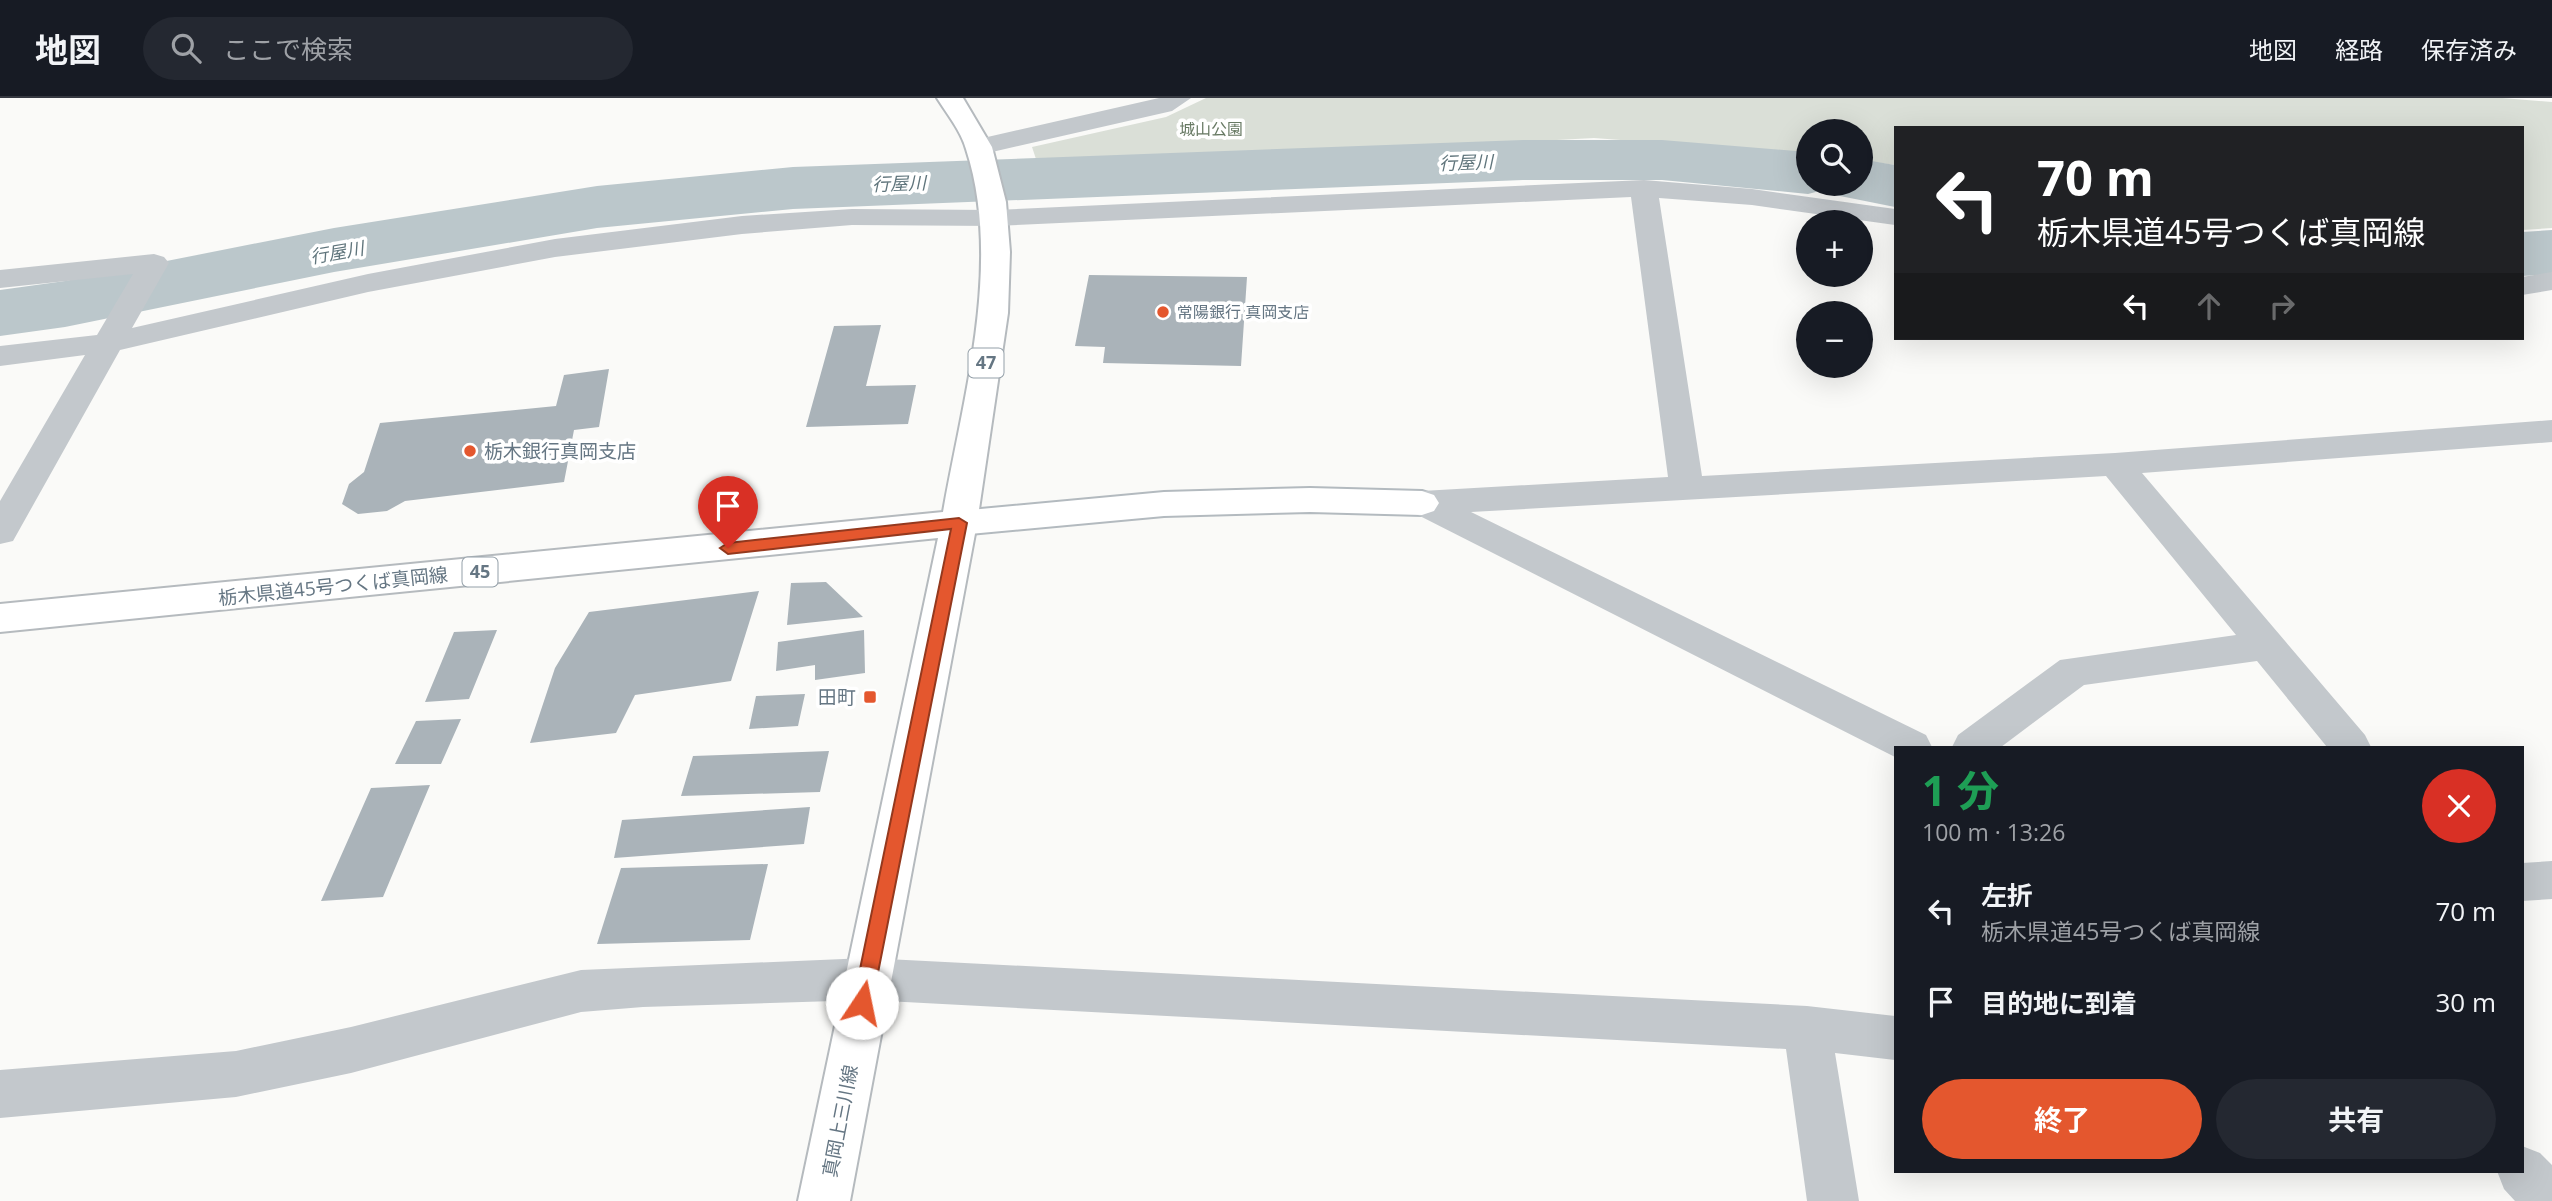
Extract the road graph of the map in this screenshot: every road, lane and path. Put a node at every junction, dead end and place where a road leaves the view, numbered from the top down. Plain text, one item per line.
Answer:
1 (950, 98) edge
2 (1178, 98) edge
3 (982, 157) junction
4 (1644, 188) junction
5 (993, 210) junction
6 (1894, 217) edge
7 (0, 279) edge
8 (2552, 281) edge
9 (2524, 286) edge
10 (112, 337) junction
11 (0, 356) edge
12 (2545, 438) edge
13 (2115, 464) junction
14 (1686, 486) junction
15 (1422, 503) junction
16 (959, 523) junction
17 (0, 532) edge
18 (0, 618) edge
19 (2266, 645) junction
20 (1910, 746) edge
21 (1973, 746) edge
22 (2350, 746) edge
23 (2552, 880) edge
24 (2524, 882) edge
25 (867, 979) junction
26 (1807, 1028) junction
27 (1894, 1038) edge
28 (0, 1094) edge
29 (2524, 1173) edge
30 (824, 1201) edge
31 (1833, 1201) edge
32 (2551, 1201) edge

1 - 3 main road, 真岡上三川線 / 47
2 - 3 street
3 - 5 main road, 真岡上三川線 / 47
4 - 5 street
4 - 6 street
4 - 14 street
5 - 10 street
5 - 16 main road, 真岡上三川線 / 47
7 - 10 street
8 - 9 street
10 - 11 street
10 - 17 street
12 - 13 street
13 - 14 street
13 - 19 street
14 - 15 street
15 - 16 main road, 栃木県道45号つくば真岡線
15 - 20 street
16 - 18 main road, 栃木県道45号つくば真岡線 / 45
16 - 25 main road, 真岡上三川線 / 47
19 - 21 street
19 - 22 street
23 - 24 street
25 - 26 street
25 - 28 street
25 - 30 main road, 真岡上三川線 / 47
26 - 27 street
26 - 31 street
29 - 32 street

